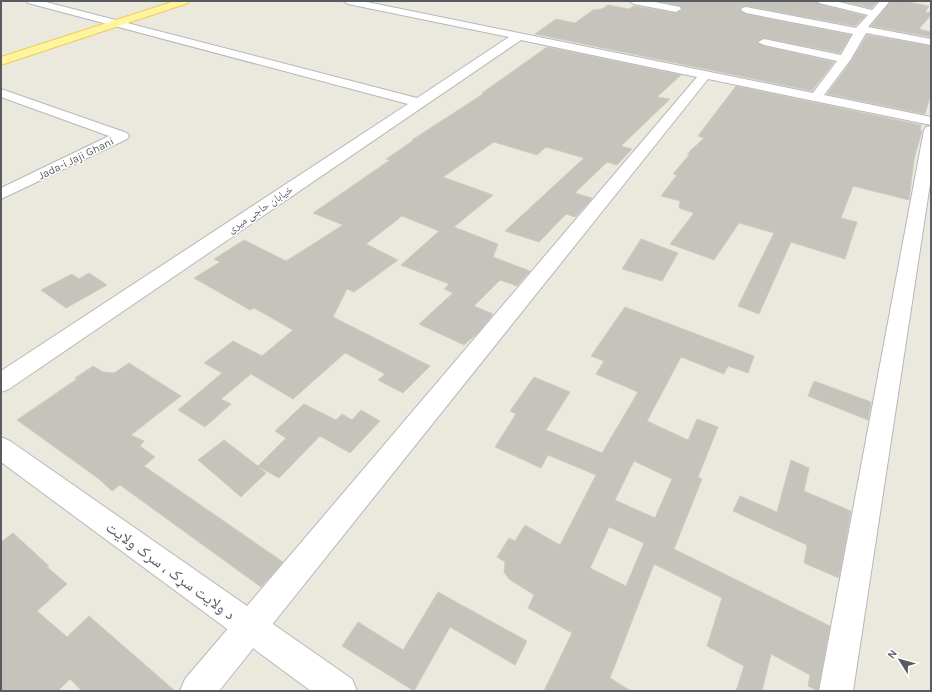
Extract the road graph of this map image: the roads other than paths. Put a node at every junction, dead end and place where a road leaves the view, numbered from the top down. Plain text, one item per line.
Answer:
1 (31, 1) edge
2 (185, 1) edge
3 (348, 1) edge
4 (634, 1) edge
5 (822, 1) edge
6 (885, 1) edge
7 (365, 2) edge
8 (676, 9) dead end
9 (746, 10) dead end
10 (874, 12) junction
11 (118, 24) junction
12 (861, 31) junction
13 (519, 36) junction
14 (764, 42) dead end
15 (931, 42) edge
16 (845, 58) junction
17 (1, 60) edge
18 (1, 66) edge
19 (705, 74) junction
20 (1, 93) edge
21 (816, 97) junction
22 (419, 103) junction
23 (931, 121) edge
24 (931, 130) edge
25 (1, 194) edge
26 (1, 383) edge
27 (1, 448) edge
28 (250, 627) junction
29 (197, 691) edge
30 (340, 691) edge
31 (836, 691) edge

1 - 11 street
2 - 11 main road
3 - 7 street
4 - 8 street
5 - 10 street
6 - 10 street
7 - 13 street
9 - 12 street
10 - 12 street
11 - 17 main road
11 - 18 main road
11 - 22 street
12 - 15 street
12 - 16 street
13 - 19 street
13 - 22 street, خیابان حاجی میری
14 - 16 street
16 - 21 street
19 - 21 street
19 - 28 street
20 - 25 street, Jada-i Jaji Ghani
21 - 23 street
22 - 26 street, خیابان حاجی میری
24 - 31 street
27 - 28 street, د ولایت سړک ، سرک ولایت
28 - 29 street
28 - 30 street, د ولایت سړک ، سرک ولایت

